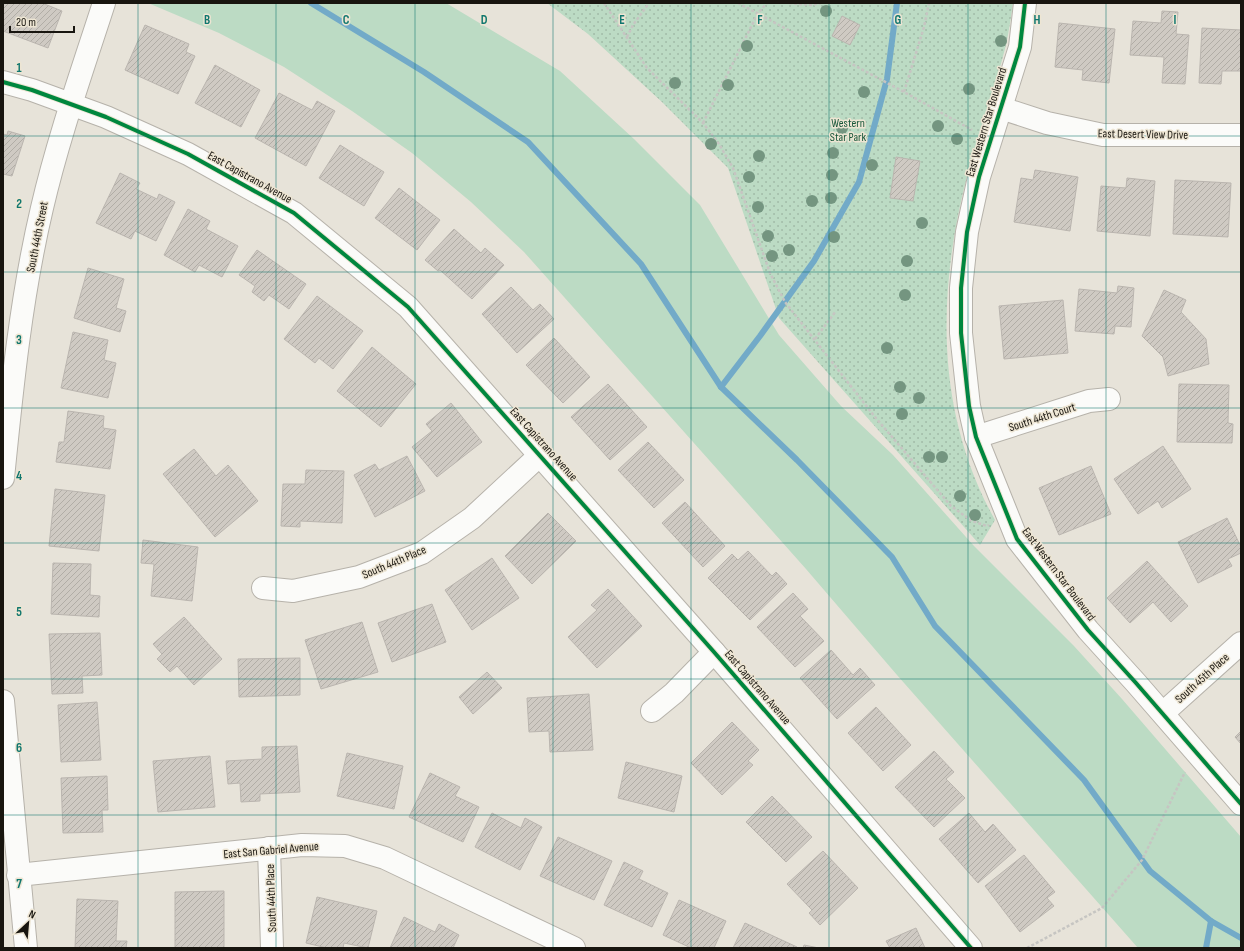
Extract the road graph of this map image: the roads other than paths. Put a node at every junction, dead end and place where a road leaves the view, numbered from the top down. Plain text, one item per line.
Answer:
1 (104, 3) edge
2 (1025, 3) edge
3 (3, 82) edge
4 (71, 104) junction
5 (1001, 108) junction
6 (1241, 135) edge
7 (1108, 399) dead end
8 (976, 437) junction
9 (540, 455) junction
10 (3, 478) edge
11 (263, 588) dead end
12 (1241, 643) edge
13 (714, 652) junction
14 (3, 701) edge
15 (652, 710) dead end
16 (1163, 713) junction
17 (1241, 804) edge
18 (269, 848) junction
19 (18, 875) junction
20 (26, 948) edge
21 (272, 948) edge
22 (574, 948) edge
23 (971, 948) edge

1 - 4 street, South 44th Street
2 - 5 street, East Western Star Boulevard
3 - 4 street, East Capistrano Avenue
4 - 9 street, East Capistrano Avenue
4 - 10 street, South 44th Street
5 - 6 street, East Desert View Drive
5 - 8 street, East Western Star Boulevard
7 - 8 street, South 44th Court
8 - 16 street, East Western Star Boulevard
9 - 11 street, South 44th Place
9 - 13 street, East Capistrano Avenue
12 - 16 street, South 45th Place
13 - 15 street, East Capistrano Avenue
13 - 23 street, East Capistrano Avenue
14 - 19 street
16 - 17 street, East Western Star Boulevard
18 - 19 street, East San Gabriel Avenue
18 - 21 street, South 44th Place
18 - 22 street, East San Gabriel Avenue
19 - 20 street

